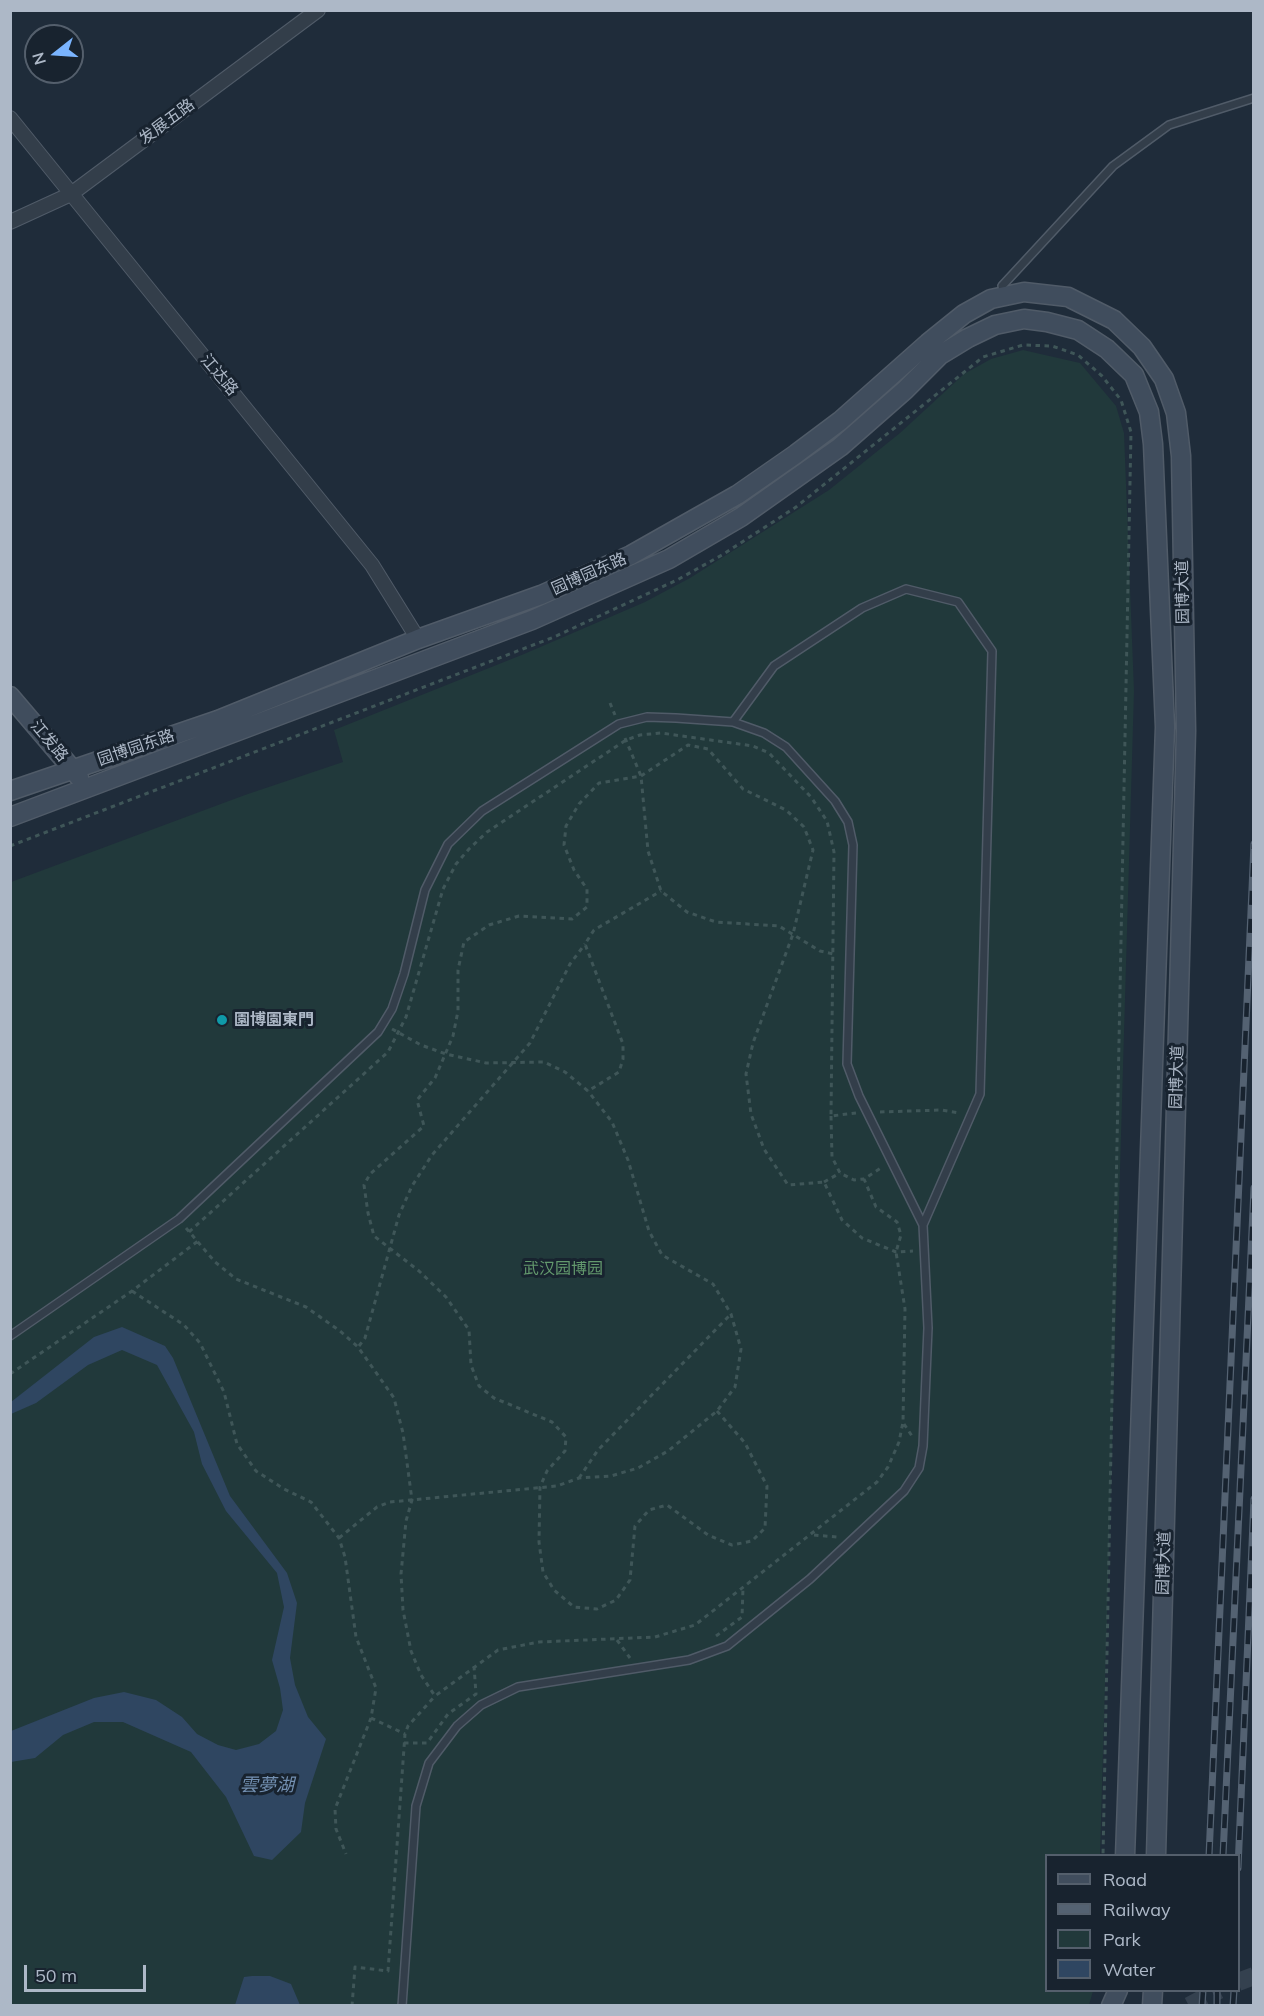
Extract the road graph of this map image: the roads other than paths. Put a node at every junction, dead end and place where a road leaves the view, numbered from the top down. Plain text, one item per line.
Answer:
1 (318, 10) edge
2 (1254, 98) edge
3 (10, 118) edge
4 (71, 194) junction
5 (10, 222) edge
6 (1004, 297) junction
7 (1114, 320) joint
8 (1107, 349) joint
9 (418, 639) junction
10 (10, 696) edge
11 (733, 722) junction
12 (73, 769) junction
13 (88, 788) junction
14 (10, 791) edge
15 (10, 817) edge
16 (923, 1225) junction
17 (10, 1336) edge
18 (1125, 1854) edge
19 (1156, 1854) edge
20 (1118, 1992) edge
21 (402, 2006) edge
22 (1111, 2006) edge

1 - 4 street, 发展五路
2 - 6 lane
3 - 4 street, 江达路
4 - 5 street, 发展五路
4 - 9 street, 江达路
6 - 7 main road, 园博园东路
6 - 9 main road, 园博园东路
7 - 19 main road, 园博大道
8 - 13 main road, 园博园东路
8 - 18 main road, 园博大道
9 - 12 main road, 园博园东路
10 - 12 main road, 江发路
11 - 16 lane
11 - 16 lane
11 - 17 lane
12 - 13 main road, 江发路
12 - 14 main road, 园博园东路
13 - 15 main road, 园博园东路
16 - 21 lane
20 - 22 main road

